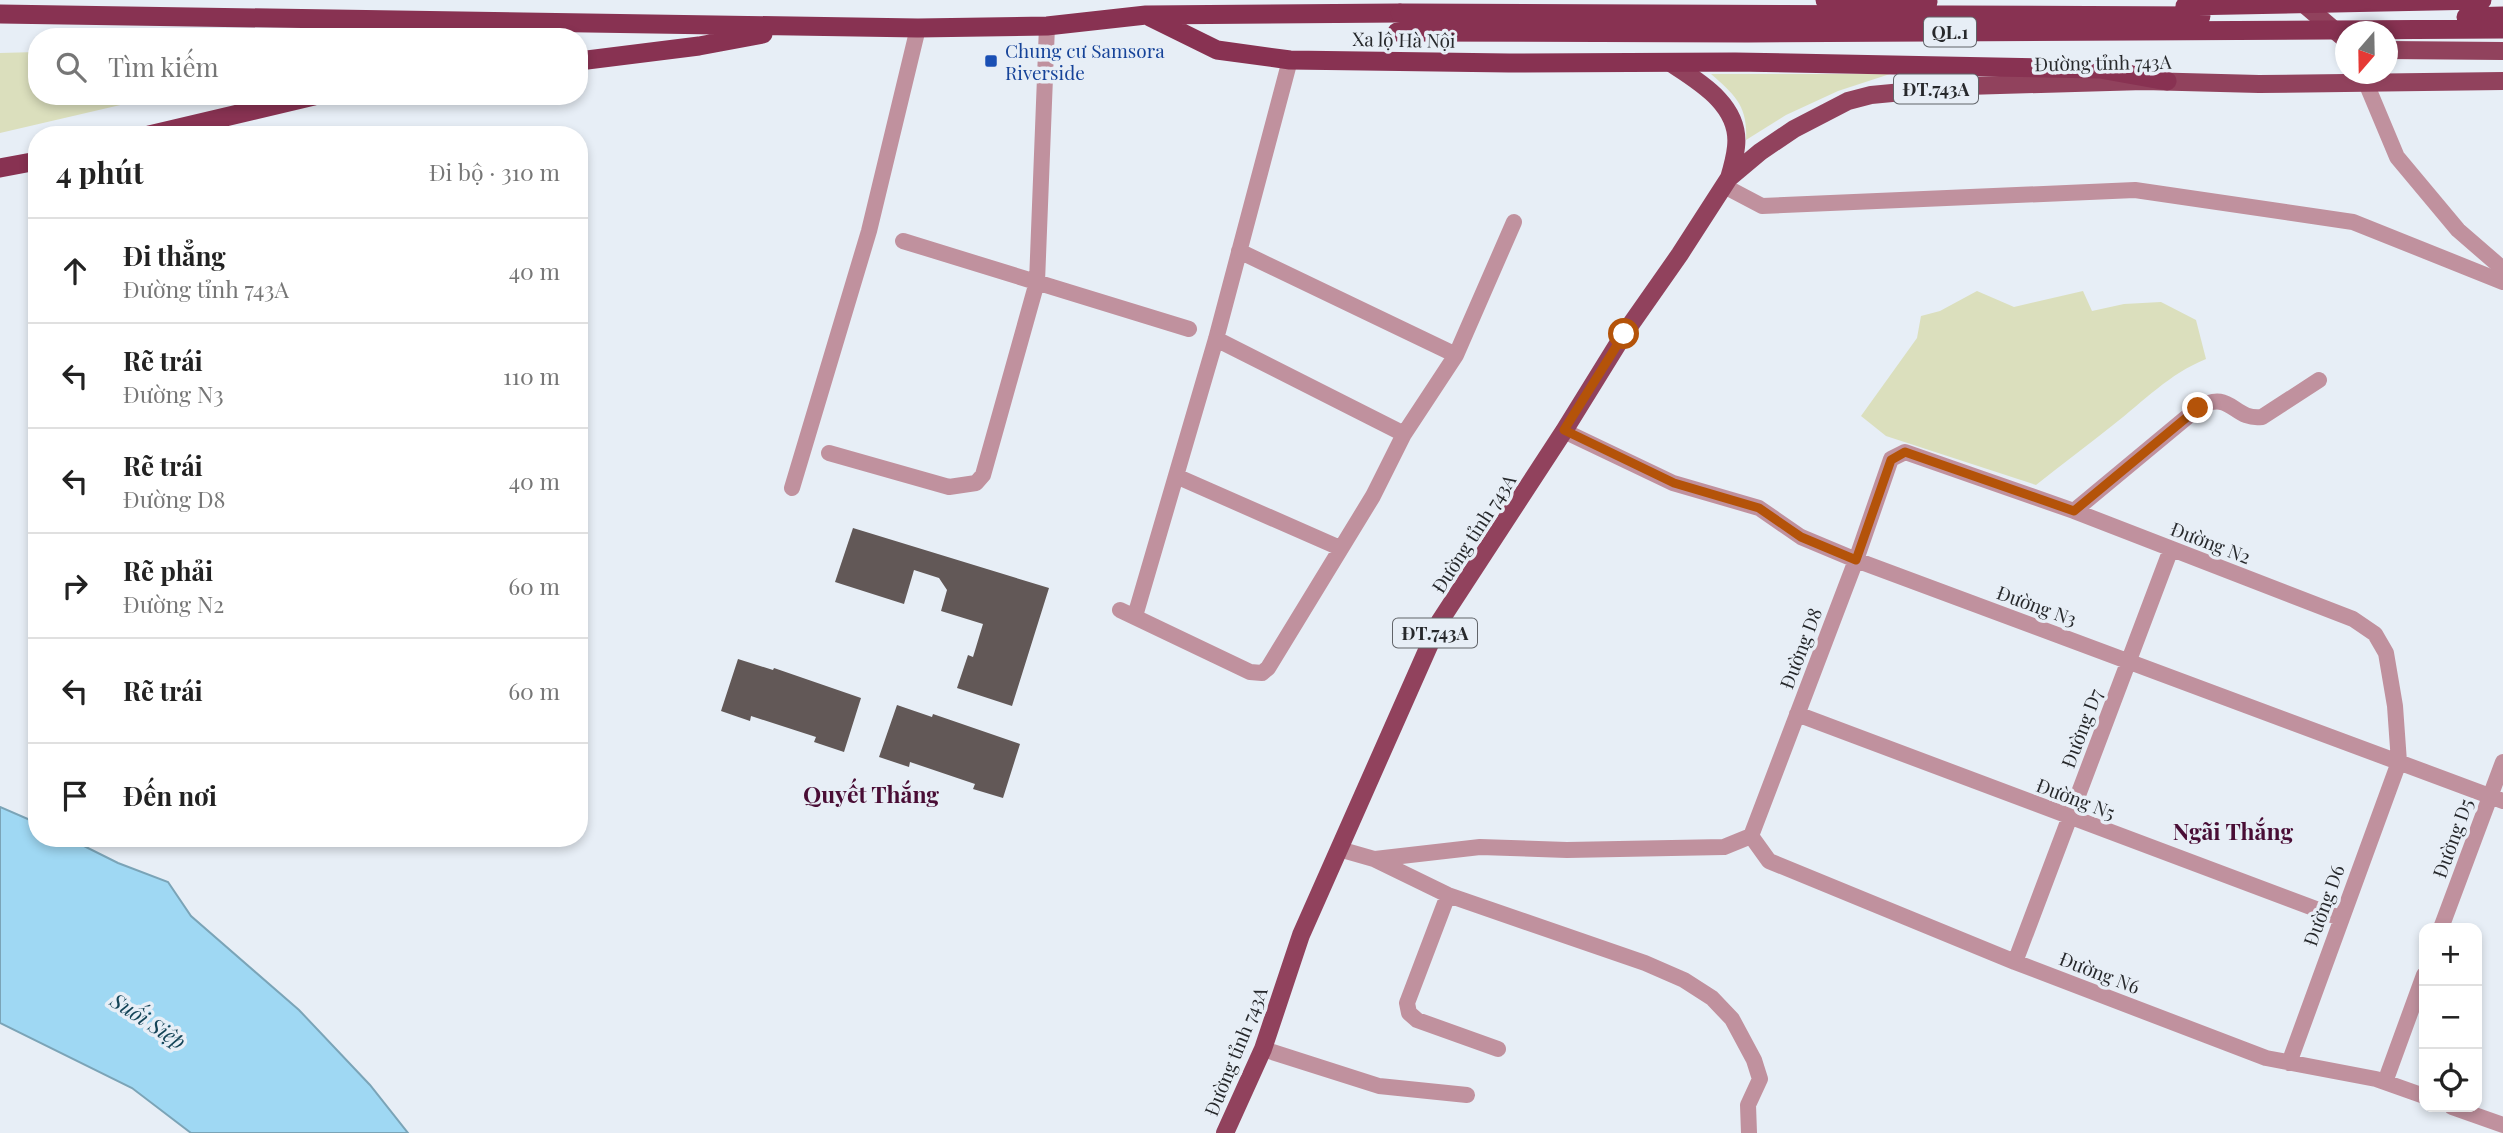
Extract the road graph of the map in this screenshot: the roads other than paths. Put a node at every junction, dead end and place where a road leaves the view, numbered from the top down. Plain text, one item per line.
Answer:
1 (1825, 0) edge
2 (2299, 0) edge
3 (2480, 0) edge
4 (2503, 9) edge
5 (0, 14) edge
6 (1146, 15) junction
7 (2503, 16) edge
8 (1399, 22) junction
9 (1047, 26) junction
10 (806, 27) junction
11 (918, 28) junction
12 (2503, 29) edge
13 (2335, 31) edge
14 (2398, 50) edge
15 (2503, 51) edge
16 (588, 60) edge
17 (1290, 60) junction
18 (1669, 62) junction
19 (2167, 81) junction
20 (2503, 81) edge
21 (2398, 83) edge
22 (2335, 84) edge
23 (2366, 84) edge
24 (276, 105) edge
25 (187, 126) edge
26 (28, 163) edge
27 (0, 168) edge
28 (1727, 183) junction
29 (1514, 222) dead end
30 (903, 242) dead end
31 (1239, 251) junction
32 (2503, 269) edge
33 (1037, 282) junction
34 (2503, 282) edge
35 (1189, 329) dead end
36 (1216, 340) junction
37 (1456, 355) junction
38 (2319, 380) dead end
39 (1564, 430) junction
40 (1405, 434) junction
41 (1905, 452) joint
42 (829, 453) dead end
43 (1176, 476) junction
44 (792, 488) dead end
45 (2074, 511) junction
46 (1340, 548) junction
47 (2171, 549) junction
48 (1856, 560) junction
49 (2129, 662) junction
50 (1797, 714) junction
51 (2399, 762) junction
52 (2503, 762) edge
53 (2497, 798) edge
54 (2070, 818) junction
55 (1751, 836) junction
56 (1339, 849) junction
57 (1374, 859) junction
58 (1448, 894) junction
59 (2340, 918) junction
60 (2443, 923) edge
61 (2015, 962) junction
62 (2420, 986) edge
63 (1263, 1049) junction
64 (1498, 1049) dead end
65 (2289, 1063) junction
66 (2385, 1082) junction
67 (2419, 1094) edge
68 (1467, 1095) dead end
69 (2466, 1112) edge
70 (2503, 1125) edge
71 (1225, 1133) edge
72 (1749, 1133) edge

1 - 3 highway, QL.1, bridge
2 - 13 main road
3 - 4 main road
5 - 10 highway, Xa lộ Hà Nội / QL.1
6 - 8 highway, Xa lộ Hà Nội / QL.1
6 - 9 highway, Xa lộ Hà Nội / QL.1
6 - 17 highway, Xa lộ Hà Nội / QL.1
7 - 8 highway, QL.1, bridge
8 - 12 highway, QL.1, bridge
9 - 11 highway, Xa lộ Hà Nội / QL.1
9 - 33 street
10 - 11 highway, Xa lộ Hà Nội / QL.1
10 - 16 highway
11 - 44 street
14 - 15 main road
17 - 18 highway, Xa lộ Hà Nội / QL.1
17 - 31 street
18 - 19 highway, QL.1
18 - 28 main road, Đường tỉnh 743A / ĐT.743A
19 - 22 main road, Đường tỉnh 743A / ĐT.743A
19 - 28 main road, Đường tỉnh 743A / ĐT.743A
20 - 21 main road, Đường tỉnh 743A / ĐT.743A
23 - 32 street
24 - 25 highway
26 - 27 highway
28 - 34 street
28 - 39 main road, Đường tỉnh 743A / ĐT.743A
29 - 37 street
30 - 33 street
31 - 36 street
31 - 37 street
33 - 35 street
33 - 42 street
36 - 40 street
36 - 43 street
37 - 40 street
38 - 45 street
39 - 48 street, Đường N3
39 - 56 main road, Đường tỉnh 743A / ĐT.743A
40 - 46 street
41 - 45 street, Đường N2
41 - 48 street, Đường D8
43 - 46 street
43 - 46 street
45 - 47 street, Đường N2
47 - 49 street, Đường D7
47 - 51 street, Đường N2
48 - 49 street, Đường N3
48 - 50 street, Đường D8
49 - 51 street, Đường N3
49 - 54 street, Đường D7
50 - 54 street, Đường N5
50 - 55 street, Đường D8
51 - 53 street, Đường N3
51 - 59 street, Đường D6
52 - 53 street, Đường D5
53 - 60 street, Đường D5
54 - 59 street, Đường N5
54 - 61 street, Đường D7
55 - 57 street
55 - 61 street, Đường N6
56 - 57 street
56 - 63 main road, Đường tỉnh 743A / ĐT.743A
57 - 58 street
58 - 64 street
58 - 72 street
59 - 65 street, Đường D6
61 - 65 street, Đường N6
62 - 66 street
63 - 68 street
63 - 71 main road, Đường tỉnh 743A / ĐT.743A
65 - 66 street, Đường N6
66 - 67 street, Đường N6
69 - 70 street

